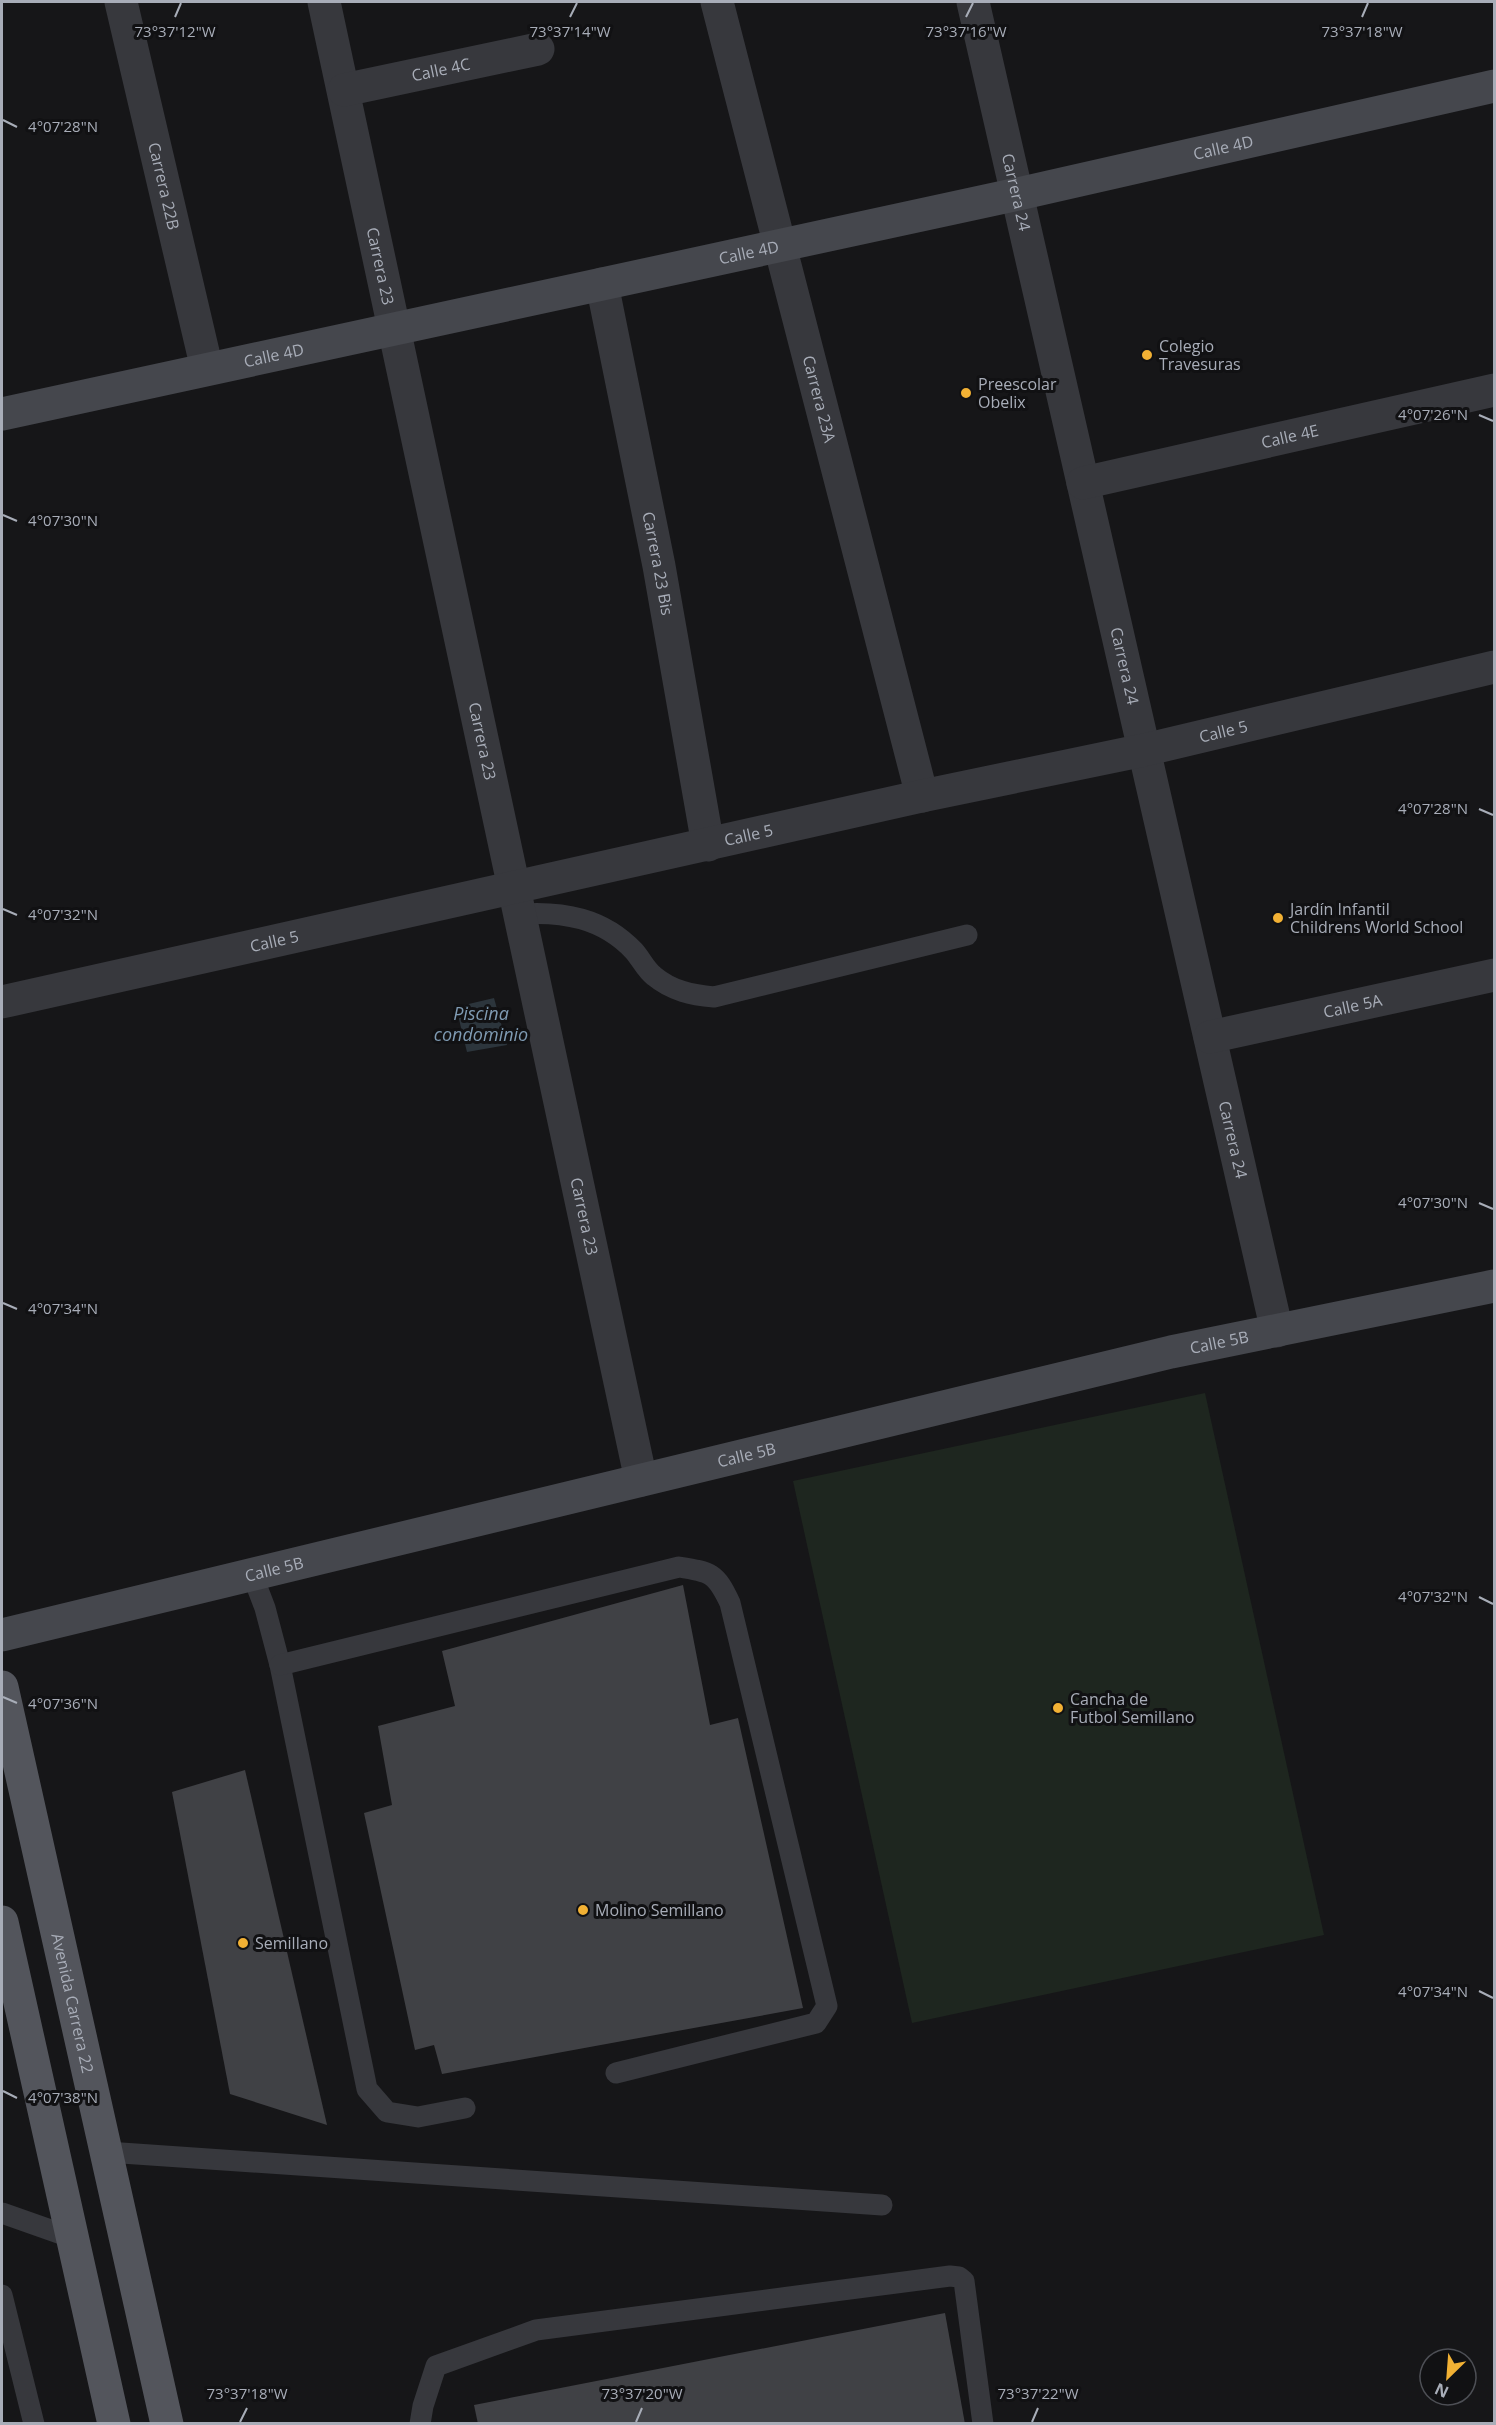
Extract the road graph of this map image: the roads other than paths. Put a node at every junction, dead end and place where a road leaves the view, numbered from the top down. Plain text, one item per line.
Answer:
1 (121, 2) edge
2 (324, 2) edge
3 (717, 2) edge
4 (973, 2) edge
5 (538, 49) dead end
6 (1494, 86) edge
7 (344, 90) junction
8 (1017, 194) junction
9 (780, 246) junction
10 (602, 284) junction
11 (395, 329) junction
12 (207, 369) junction
13 (1494, 390) edge
14 (2, 414) edge
15 (1083, 483) junction
16 (1494, 667) edge
17 (1144, 750) junction
18 (922, 796) junction
19 (708, 844) junction
20 (517, 901) junction
21 (967, 936) dead end
22 (1494, 975) edge
23 (2, 1002) edge
24 (1210, 1038) junction
25 (1494, 1286) edge
26 (1277, 1330) junction
27 (641, 1480) junction
28 (252, 1574) junction
29 (2, 1635) edge
30 (280, 1665) junction
31 (2, 1687) edge
32 (2, 1922) edge
33 (616, 2073) dead end
34 (465, 2108) dead end
35 (107, 2152) junction
36 (882, 2205) dead end
37 (2, 2213) edge
38 (73, 2238) junction
39 (2, 2295) edge
40 (34, 2424) edge
41 (114, 2424) edge
42 (167, 2424) edge
43 (420, 2424) edge
44 (983, 2424) edge

1 - 12 street, Carrera 22B
2 - 7 street, Carrera 23
3 - 9 street, Carrera 23A
4 - 8 street, Carrera 24
5 - 7 street, Calle 4C
6 - 8 street, Calle 4D
7 - 11 street, Carrera 23
8 - 9 street, Calle 4D
8 - 15 street, Carrera 24
9 - 10 street, Calle 4D
9 - 18 street, Carrera 23A
10 - 11 street, Calle 4D
10 - 19 street, Carrera 23 Bis
11 - 12 street, Calle 4D
11 - 20 street, Carrera 23
12 - 14 street, Calle 4D
13 - 15 street, Calle 4E
15 - 17 street, Carrera 24
16 - 17 street, Calle 5
17 - 18 street, Calle 5
17 - 24 street, Carrera 24
18 - 19 street, Calle 5
19 - 20 street, Calle 5
20 - 21 lane
20 - 23 street, Calle 5
20 - 27 street, Carrera 23
22 - 24 street, Calle 5A
24 - 26 street, Carrera 24
25 - 26 street, Calle 5B
26 - 27 street, Calle 5B
27 - 28 street, Calle 5B
28 - 29 street, Calle 5B
28 - 30 lane
30 - 33 lane
30 - 34 lane
31 - 35 main road, Avenida Carrera 22
32 - 38 main road
35 - 36 lane
35 - 42 main road, Avenida Carrera 22
37 - 38 lane
38 - 41 main road
39 - 40 lane
43 - 44 lane

